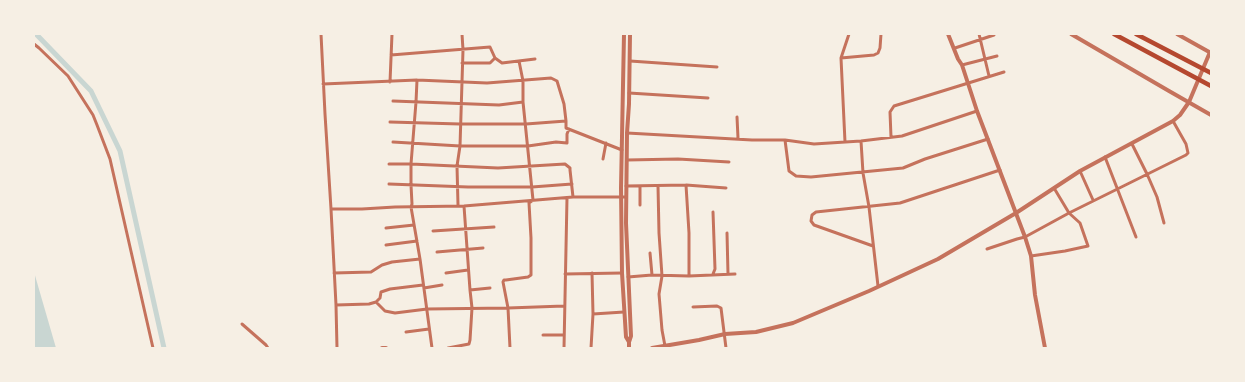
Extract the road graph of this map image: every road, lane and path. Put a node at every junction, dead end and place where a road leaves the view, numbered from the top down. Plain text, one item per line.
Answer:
1 (321, 34) edge
2 (392, 34) edge
3 (462, 34) edge
4 (624, 34) edge
5 (630, 34) edge
6 (849, 34) edge
7 (881, 34) edge
8 (948, 34) edge
9 (979, 34) edge
10 (1071, 34) edge
11 (1114, 34) edge
12 (1136, 34) edge
13 (1177, 34) edge
14 (994, 35) dead end
15 (981, 40) junction
16 (34, 44) edge
17 (955, 48) junction
18 (463, 50) junction
19 (1210, 53) edge
20 (391, 56) junction
21 (997, 56) dead end
22 (495, 58) junction
23 (841, 58) junction
24 (986, 58) junction
25 (535, 59) dead end
26 (518, 61) junction
27 (630, 61) junction
28 (462, 63) junction
29 (962, 65) junction
30 (717, 67) dead end
31 (1004, 72) dead end
32 (1211, 73) edge
33 (989, 76) junction
34 (417, 80) junction
35 (523, 81) junction
36 (390, 82) junction
37 (462, 82) junction
38 (968, 82) junction
39 (323, 84) junction
40 (1211, 86) edge
41 (629, 93) junction
42 (708, 98) dead end
43 (393, 101) dead end
44 (416, 102) junction
45 (523, 102) junction
46 (1189, 102) junction
47 (460, 104) junction
48 (977, 111) junction
49 (1211, 115) edge
50 (737, 117) dead end
51 (1173, 120) junction
52 (566, 121) junction
53 (390, 122) dead end
54 (415, 123) junction
55 (460, 124) junction
56 (526, 124) junction
57 (569, 129) junction
58 (627, 133) junction
59 (892, 137) junction
60 (738, 138) junction
61 (988, 139) junction
62 (785, 140) junction
63 (861, 141) junction
64 (392, 142) dead end
65 (845, 142) junction
66 (414, 143) junction
67 (606, 143) junction
68 (1132, 144) junction
69 (460, 146) junction
70 (528, 146) junction
71 (622, 150) junction
72 (1105, 157) junction
73 (603, 159) dead end
74 (627, 160) junction
75 (729, 162) dead end
76 (389, 164) dead end
77 (412, 164) junction
78 (457, 166) junction
79 (530, 166) junction
80 (1000, 170) junction
81 (1080, 171) junction
82 (863, 173) junction
83 (1147, 174) junction
84 (389, 184) dead end
85 (572, 184) junction
86 (411, 185) junction
87 (686, 185) junction
88 (457, 186) junction
89 (626, 186) junction
90 (640, 186) junction
91 (658, 186) junction
92 (532, 187) junction
93 (726, 188) dead end
94 (1054, 188) junction
95 (1118, 188) junction
96 (573, 197) junction
97 (624, 197) junction
98 (567, 198) junction
99 (533, 200) junction
100 (1093, 200) junction
101 (458, 205) junction
102 (640, 205) dead end
103 (464, 206) junction
104 (411, 207) junction
105 (869, 207) junction
106 (331, 209) junction
107 (713, 212) dead end
108 (1069, 212) junction
109 (1016, 213) junction
110 (1164, 223) dead end
111 (414, 225) junction
112 (494, 227) dead end
113 (386, 228) dead end
114 (466, 229) junction
115 (433, 231) dead end
116 (727, 233) dead end
117 (1136, 237) dead end
118 (1025, 238) junction
119 (417, 241) junction
120 (386, 245) dead end
121 (872, 246) junction
122 (483, 248) dead end
123 (467, 249) junction
124 (987, 249) dead end
125 (437, 252) dead end
126 (650, 253) dead end
127 (1031, 256) junction
128 (420, 259) junction
129 (468, 270) junction
130 (334, 273) junction
131 (446, 273) dead end
132 (592, 273) junction
133 (622, 273) junction
134 (565, 274) junction
135 (728, 274) junction
136 (735, 274) dead end
137 (652, 275) junction
138 (712, 275) junction
139 (662, 276) junction
140 (689, 276) junction
141 (628, 277) junction
142 (442, 285) dead end
143 (423, 286) junction
144 (878, 286) junction
145 (490, 288) dead end
146 (470, 290) junction
147 (376, 302) junction
148 (336, 305) junction
149 (564, 306) junction
150 (693, 307) dead end
151 (472, 308) junction
152 (508, 308) junction
153 (427, 309) junction
154 (624, 312) junction
155 (593, 314) junction
156 (242, 324) dead end
157 (429, 329) junction
158 (406, 332) dead end
159 (725, 334) junction
160 (544, 335) dead end
161 (564, 335) junction
162 (629, 342) junction
163 (469, 344) junction
164 (665, 346) junction
165 (153, 348) edge
166 (268, 348) edge
167 (336, 348) edge
168 (432, 348) edge
169 (448, 348) edge
170 (472, 348) edge
171 (510, 348) edge
172 (564, 348) edge
173 (591, 348) edge
174 (629, 348) edge
175 (652, 348) edge
176 (726, 348) edge
177 (1045, 348) edge

1 - 39 street
2 - 20 street
3 - 18 street
4 - 71 street
5 - 27 street
6 - 23 street
7 - 23 street
8 - 17 street
9 - 15 street
10 - 46 street
11 - 40 main road
12 - 32 main road
13 - 19 street
14 - 15 street
15 - 17 street
15 - 24 street
16 - 165 street
17 - 29 street
18 - 20 street
18 - 22 street
18 - 28 street
19 - 46 street
20 - 36 street
21 - 24 street
22 - 26 street
22 - 28 street
23 - 65 street
24 - 29 street
24 - 33 street
25 - 26 street
26 - 35 street
27 - 30 street
27 - 41 street
28 - 37 street
29 - 38 street
31 - 33 street
33 - 38 street
34 - 36 street
34 - 37 street
34 - 44 street
35 - 37 street
35 - 45 street
35 - 52 street
36 - 39 street
37 - 47 street
38 - 48 street
38 - 59 street
39 - 106 street
41 - 42 street
41 - 58 street
43 - 44 street
44 - 47 street
44 - 54 street
45 - 47 street
45 - 56 street
46 - 49 street
46 - 51 street
47 - 55 street
48 - 59 street
48 - 61 street
50 - 60 street
51 - 68 street
51 - 83 street
52 - 56 street
52 - 57 street
53 - 54 street
54 - 55 street
54 - 66 street
55 - 56 street
55 - 69 street
56 - 70 street
57 - 67 street
57 - 70 street
58 - 60 street
58 - 74 street
59 - 63 street
60 - 62 street
61 - 80 street
61 - 82 street
62 - 65 street
62 - 82 street
63 - 65 street
63 - 82 street
64 - 66 street
66 - 69 street
66 - 77 street
67 - 71 street
67 - 73 street
68 - 72 street
68 - 83 street
69 - 70 street
69 - 78 street
70 - 79 street
71 - 97 street
72 - 81 street
72 - 95 street
74 - 75 street
74 - 89 street
76 - 77 street
77 - 78 street
77 - 86 street
78 - 79 street
78 - 88 street
79 - 85 street
79 - 92 street
80 - 105 street
80 - 109 street
81 - 94 street
81 - 100 street
82 - 105 street
83 - 95 street
83 - 110 street
84 - 86 street
85 - 92 street
85 - 96 street
86 - 88 street
86 - 104 street
87 - 91 street
87 - 93 street
87 - 140 street
88 - 92 street
88 - 101 street
89 - 90 street
89 - 97 street
90 - 91 street
90 - 102 street
91 - 139 street
92 - 99 street
94 - 108 street
94 - 109 street
95 - 100 street
95 - 117 street
96 - 97 street
96 - 98 street
97 - 133 street
97 - 141 street
98 - 99 street
98 - 134 street
99 - 103 street
99 - 152 street
100 - 108 street
101 - 103 street
101 - 104 street
103 - 114 street
104 - 106 street
104 - 111 street
105 - 121 street
105 - 121 street
106 - 130 street
107 - 138 street
108 - 118 street
108 - 127 street
109 - 118 street
109 - 144 street
111 - 113 street
111 - 119 street
112 - 114 street
114 - 115 street
114 - 123 street
116 - 135 street
118 - 124 street
118 - 127 street
119 - 120 street
119 - 128 street
121 - 144 street
122 - 123 street
123 - 125 street
123 - 129 street
126 - 137 street
127 - 177 street
128 - 130 street
128 - 143 street
129 - 131 street
129 - 146 street
130 - 148 street
132 - 133 street
132 - 134 street
132 - 155 street
133 - 154 street
134 - 149 street
135 - 136 street
135 - 138 street
137 - 139 street
137 - 141 street
138 - 140 street
139 - 140 street
139 - 164 street
141 - 162 street
142 - 143 street
143 - 147 street
143 - 153 street
144 - 159 street
145 - 146 street
146 - 151 street
147 - 148 street
147 - 153 street
148 - 167 street
149 - 152 street
149 - 161 street
150 - 159 street
151 - 152 street
151 - 153 street
151 - 163 street
152 - 171 street
153 - 157 street
154 - 155 street
154 - 162 street
155 - 173 street
156 - 166 street
157 - 158 street
157 - 168 street
159 - 164 street
159 - 176 street
160 - 161 street
161 - 172 street
162 - 174 street
163 - 169 street
163 - 170 street
164 - 175 street

